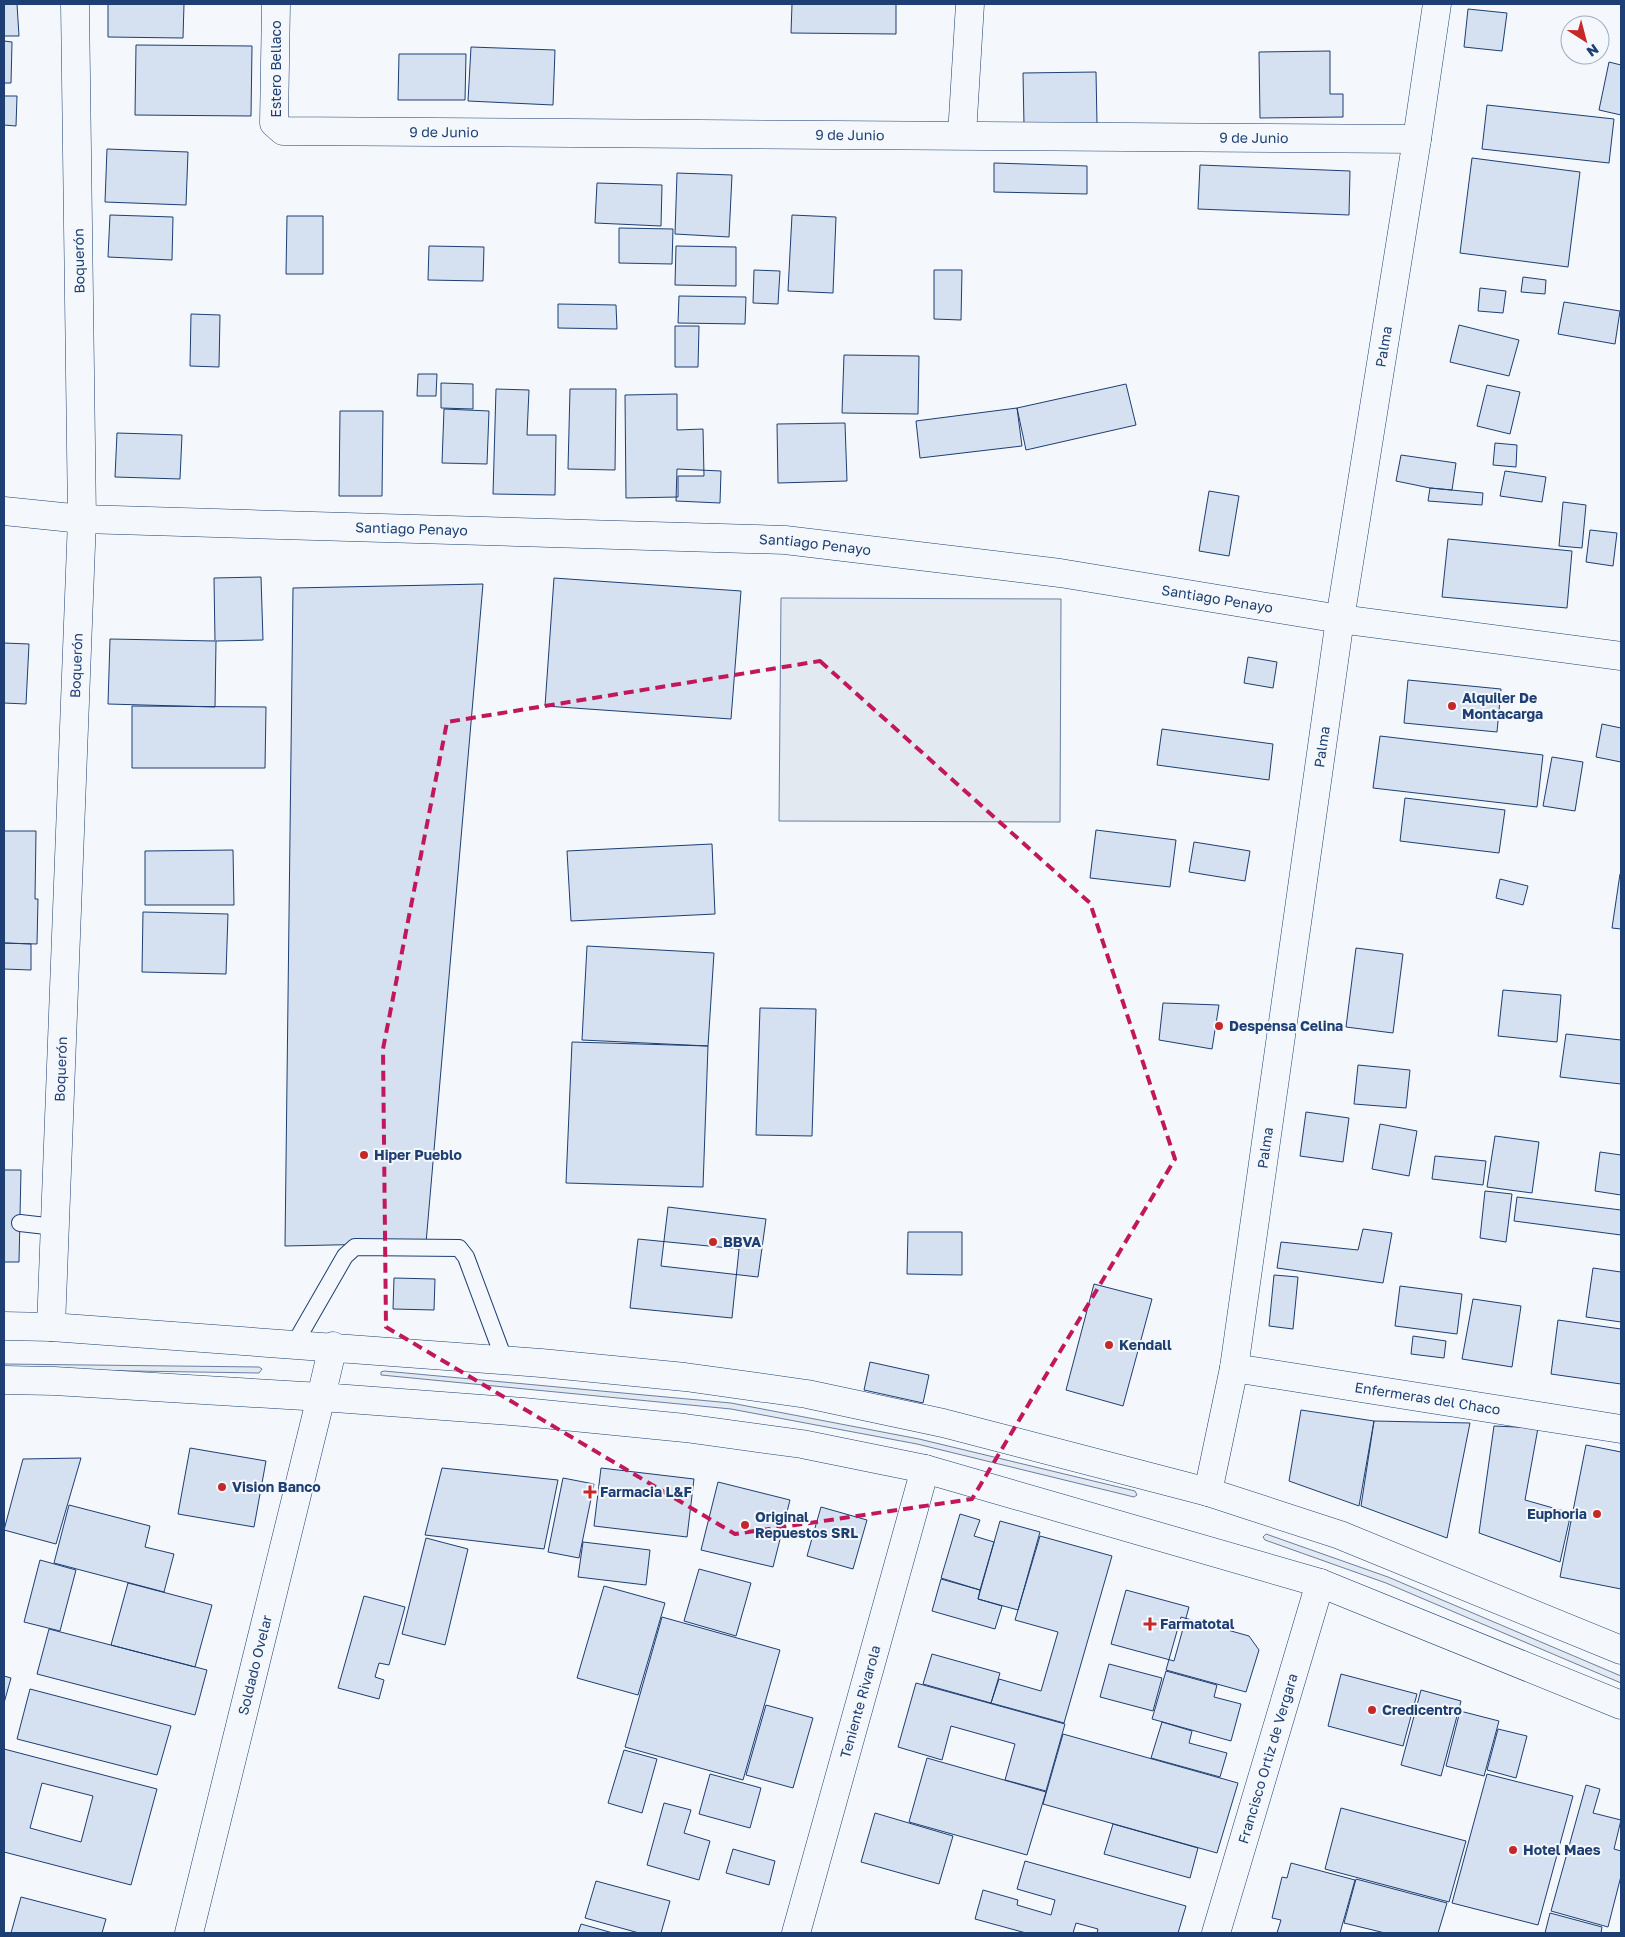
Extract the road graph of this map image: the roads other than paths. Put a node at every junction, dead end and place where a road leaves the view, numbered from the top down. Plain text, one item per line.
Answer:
1 (75, 4) edge
2 (276, 4) edge
3 (970, 4) edge
4 (1437, 4) edge
5 (283, 131) joint
6 (962, 134) junction
7 (1417, 139) junction
8 (4, 511) edge
9 (82, 519) junction
10 (1340, 619) junction
11 (1621, 656) edge
12 (20, 1223) dead end
13 (55, 1227) junction
14 (4, 1326) edge
15 (50, 1327) junction
16 (295, 1343) junction
17 (333, 1346) junction
18 (504, 1360) junction
19 (1234, 1368) junction
20 (4, 1380) edge
21 (322, 1397) junction
22 (1621, 1429) edge
23 (925, 1469) junction
24 (1208, 1492) junction
25 (1320, 1583) junction
26 (1621, 1650) edge
27 (1621, 1705) edge
28 (190, 1933) edge
29 (796, 1933) edge
30 (1216, 1933) edge

1 - 9 main road, Boquerón
2 - 5 main road, Estero Bellaco
3 - 6 main road
4 - 7 main road, Palma
5 - 6 main road, 9 de Junio
6 - 7 main road, 9 de Junio
7 - 10 main road, Palma
8 - 9 main road, Santiago Penayo
9 - 10 main road, Santiago Penayo
9 - 13 main road, Boquerón
10 - 11 main road, Santiago Penayo
10 - 19 main road, Palma
12 - 13 lane
13 - 15 main road, Boquerón
14 - 15 main road
15 - 16 main road
16 - 17 main road
16 - 18 lane
17 - 18 main road
17 - 21 main road, Soldado Ovelar
18 - 24 main road
19 - 22 main road, Enfermeras del Chaco
19 - 24 main road, Palma
20 - 21 main road
21 - 23 main road
21 - 28 main road, Soldado Ovelar
23 - 25 main road
23 - 29 main road, Teniente Rivarola
24 - 26 main road
25 - 27 main road
25 - 30 main road, Francisco Ortiz de Vergara

